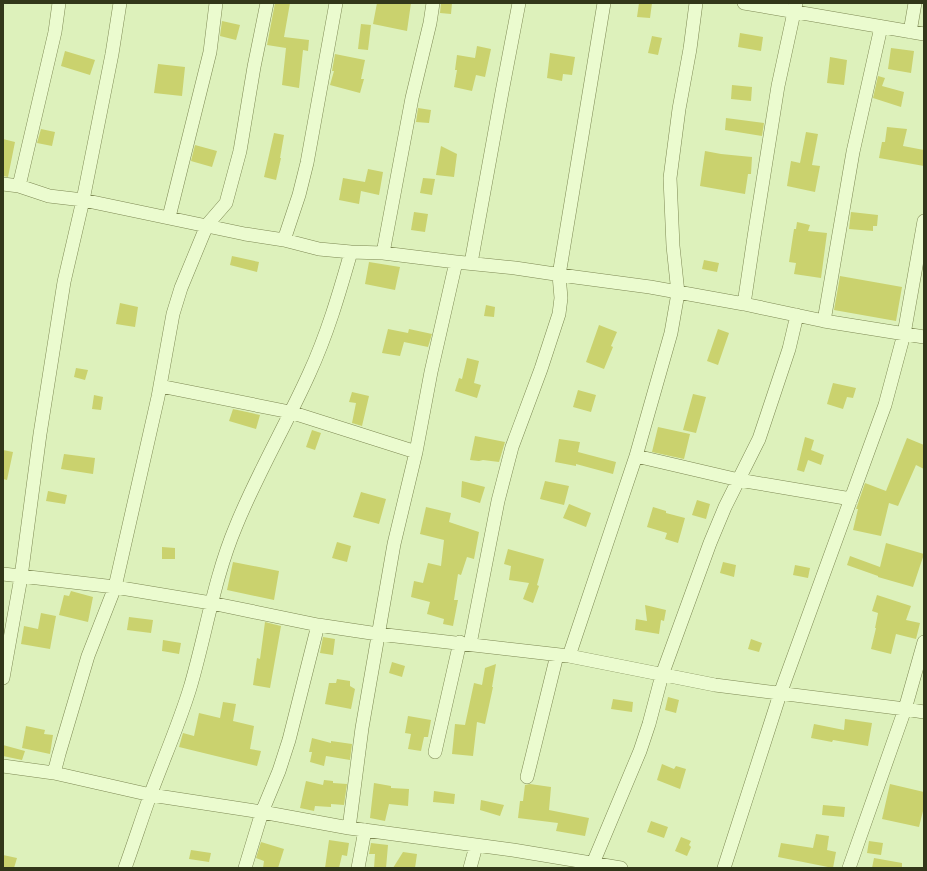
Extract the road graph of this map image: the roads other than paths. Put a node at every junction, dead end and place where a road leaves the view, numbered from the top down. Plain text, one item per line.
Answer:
1 (59, 3) edge
2 (120, 3) edge
3 (216, 3) edge
4 (266, 3) edge
5 (336, 3) edge
6 (433, 3) edge
7 (519, 3) edge
8 (604, 3) edge
9 (696, 3) edge
10 (744, 3) edge
11 (915, 3) edge
12 (795, 7) edge
13 (881, 27) junction
14 (910, 32) junction
15 (924, 34) edge
16 (3, 184) edge
17 (19, 186) junction
18 (83, 200) junction
19 (169, 217) junction
20 (924, 221) edge
21 (207, 225) junction
22 (284, 240) junction
23 (351, 252) junction
24 (383, 253) junction
25 (456, 262) junction
26 (472, 263) junction
27 (559, 275) junction
28 (678, 293) junction
29 (744, 304) junction
30 (797, 315) junction
31 (824, 321) junction
32 (904, 334) junction
33 (924, 337) edge
34 (160, 386) junction
35 (290, 412) junction
36 (416, 452) junction
37 (636, 456) junction
38 (739, 480) junction
39 (851, 499) junction
40 (3, 574) edge
41 (20, 577) junction
42 (115, 587) junction
43 (211, 603) junction
44 (318, 625) junction
45 (378, 634) junction
46 (924, 642) edge
47 (465, 643) junction
48 (563, 656) junction
49 (662, 675) junction
50 (3, 678) edge
51 (780, 694) junction
52 (905, 709) junction
53 (924, 712) edge
54 (435, 752) dead end
55 (3, 766) edge
56 (54, 774) junction
57 (526, 776) dead end
58 (151, 795) junction
59 (262, 812) junction
60 (349, 828) junction
61 (365, 830) junction
62 (476, 846) junction
63 (591, 866) edge
64 (125, 868) edge
65 (245, 868) edge
66 (358, 868) edge
67 (470, 868) edge
68 (621, 868) edge
69 (724, 868) edge
70 (849, 868) edge

1 - 17 street
2 - 18 street
3 - 19 street
4 - 21 street
5 - 22 street
6 - 24 street
7 - 26 street
8 - 27 street
9 - 28 street
10 - 12 street
11 - 14 street
12 - 13 street
12 - 29 street
13 - 14 street
13 - 31 street
14 - 15 street
16 - 17 street
17 - 18 street
18 - 19 street
18 - 41 street
19 - 21 street
20 - 32 street
21 - 22 street
21 - 34 street
22 - 23 street
23 - 24 street
23 - 35 street
24 - 25 street
25 - 26 street
25 - 36 street
26 - 27 street
27 - 28 street
27 - 47 street
28 - 29 street
28 - 37 street
29 - 30 street
30 - 31 street
30 - 38 street
31 - 32 street
32 - 33 street
32 - 39 street
34 - 35 street
34 - 42 street
35 - 36 street
35 - 43 street
36 - 45 street
37 - 38 street
37 - 48 street
38 - 39 street
38 - 49 street
39 - 51 street
40 - 41 street
41 - 42 street
41 - 50 street
42 - 43 street
42 - 56 street
43 - 44 street
43 - 58 street
44 - 45 street
44 - 59 street
45 - 47 street
45 - 60 street
46 - 52 street
47 - 48 street
47 - 54 street
48 - 49 street
48 - 57 street
49 - 51 street
49 - 63 street
51 - 52 street
51 - 69 street
52 - 53 street
52 - 70 street
55 - 56 street
56 - 58 street
58 - 59 street
58 - 64 street
59 - 60 street
59 - 65 street
60 - 61 street
61 - 62 street
61 - 66 street
62 - 63 street
62 - 67 street
63 - 68 street

